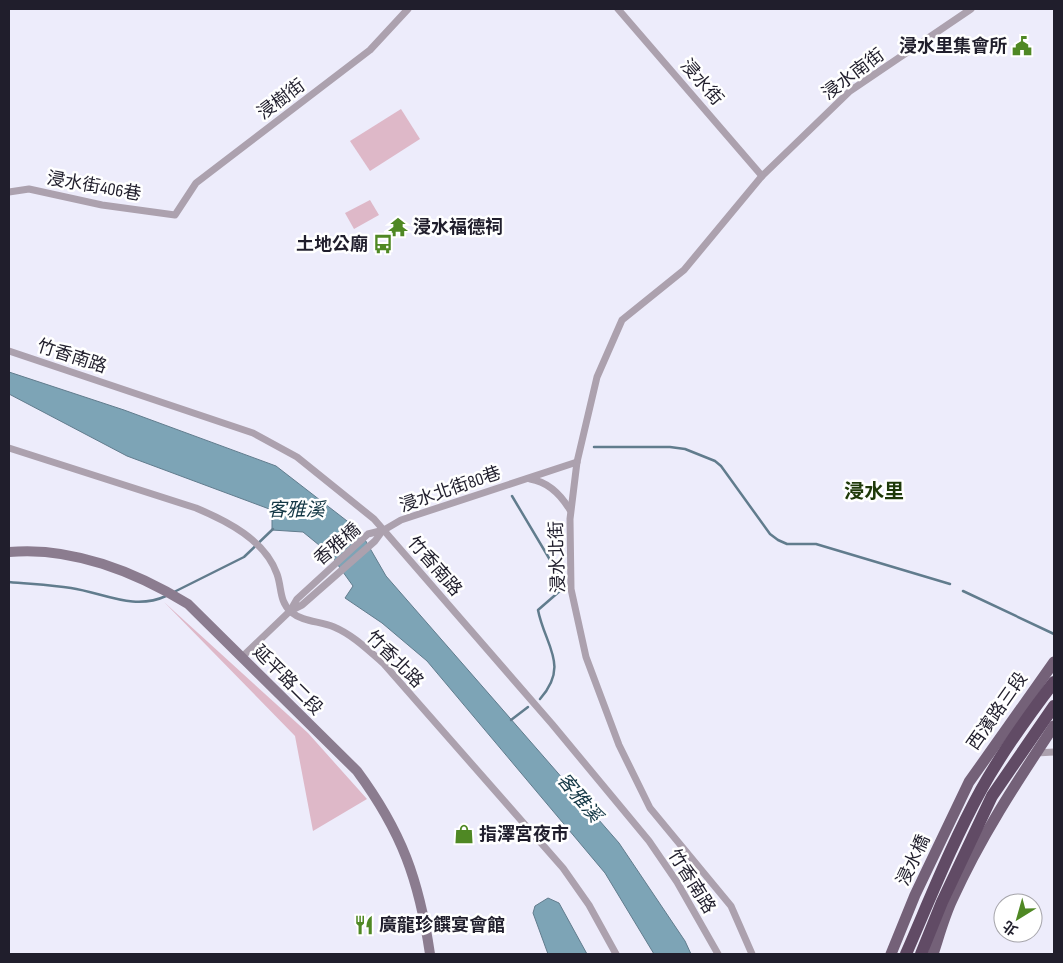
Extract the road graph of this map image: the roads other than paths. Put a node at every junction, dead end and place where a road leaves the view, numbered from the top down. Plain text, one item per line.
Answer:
1 (408, 9) edge
2 (618, 9) edge
3 (971, 9) edge
4 (762, 176) junction
5 (9, 192) edge
6 (174, 215) joint
7 (9, 351) edge
8 (9, 448) edge
9 (577, 462) junction
10 (528, 479) junction
11 (570, 510) junction
12 (384, 530) junction
13 (9, 552) edge
14 (299, 602) junction
15 (290, 610) junction
16 (242, 658) junction
17 (1054, 662) edge
18 (1054, 682) edge
19 (1054, 706) edge
20 (1054, 726) edge
21 (1054, 752) edge
22 (1036, 753) junction
23 (969, 782) joint
24 (993, 795) junction
25 (430, 954) edge
26 (616, 954) edge
27 (718, 954) edge
28 (752, 954) edge
29 (891, 954) edge
30 (906, 954) edge
31 (921, 954) edge
32 (933, 954) edge

1 - 6 street, 浸樹街
2 - 4 street, 浸水街
3 - 4 street, 浸水南街
4 - 9 street, 浸水北街
5 - 6 street, 浸水街406巷
7 - 12 street, 竹香南路
8 - 15 street
9 - 10 street, 浸水北街80巷
9 - 11 street, 浸水北街
10 - 11 street, 浸水北街80巷
10 - 12 street, 浸水北街80巷
11 - 28 street, 浸水北街
12 - 14 street, 香雅橋
12 - 14 street, 香雅橋
12 - 27 street, 竹香南路
13 - 16 street, 延平路二段
14 - 15 street, 香雅橋
15 - 16 street
15 - 26 street, 竹香北路
16 - 25 street, 延平路二段
17 - 23 main road, 西濱路三段
18 - 24 highway
19 - 24 highway
20 - 22 main road
21 - 22 street
22 - 24 main road
23 - 29 main road, 浸水橋
24 - 30 highway, 浸水橋
24 - 31 highway
24 - 32 main road

